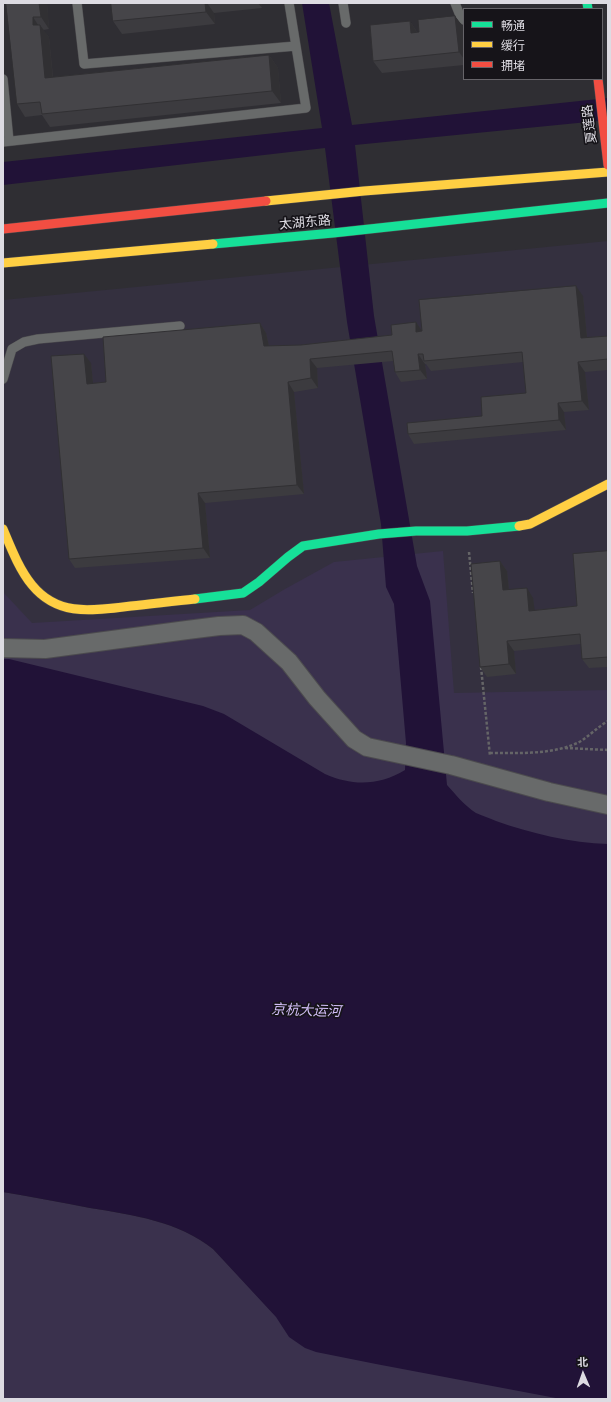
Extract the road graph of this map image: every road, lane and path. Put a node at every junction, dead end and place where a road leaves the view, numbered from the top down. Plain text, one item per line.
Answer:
1 (77, 3) edge
2 (289, 3) edge
3 (343, 3) edge
4 (455, 3) edge
5 (463, 19) edge
6 (346, 23) dead end
7 (296, 46) junction
8 (3, 79) edge
9 (598, 80) edge
10 (6, 141) edge
11 (608, 165) edge
12 (608, 172) edge
13 (608, 204) edge
14 (3, 229) edge
15 (3, 263) edge
16 (180, 326) dead end
17 (3, 380) edge
18 (608, 484) edge
19 (3, 530) edge
20 (467, 532) junction
21 (474, 595) edge
22 (3, 648) edge
23 (481, 666) edge
24 (608, 721) edge
25 (563, 748) junction
26 (608, 750) edge
27 (490, 753) junction
28 (492, 777) junction
29 (608, 805) edge

1 - 7 lane
2 - 7 lane
3 - 6 lane
4 - 5 lane
7 - 10 lane
8 - 10 lane
9 - 11 main road, 夏莲路
12 - 14 main road, 太湖东路
13 - 15 main road, 太湖东路
16 - 17 lane
18 - 20 main road
19 - 20 main road
20 - 21 path
22 - 28 street
23 - 27 path
24 - 25 path
25 - 26 path
25 - 27 path
27 - 28 path
28 - 29 street

